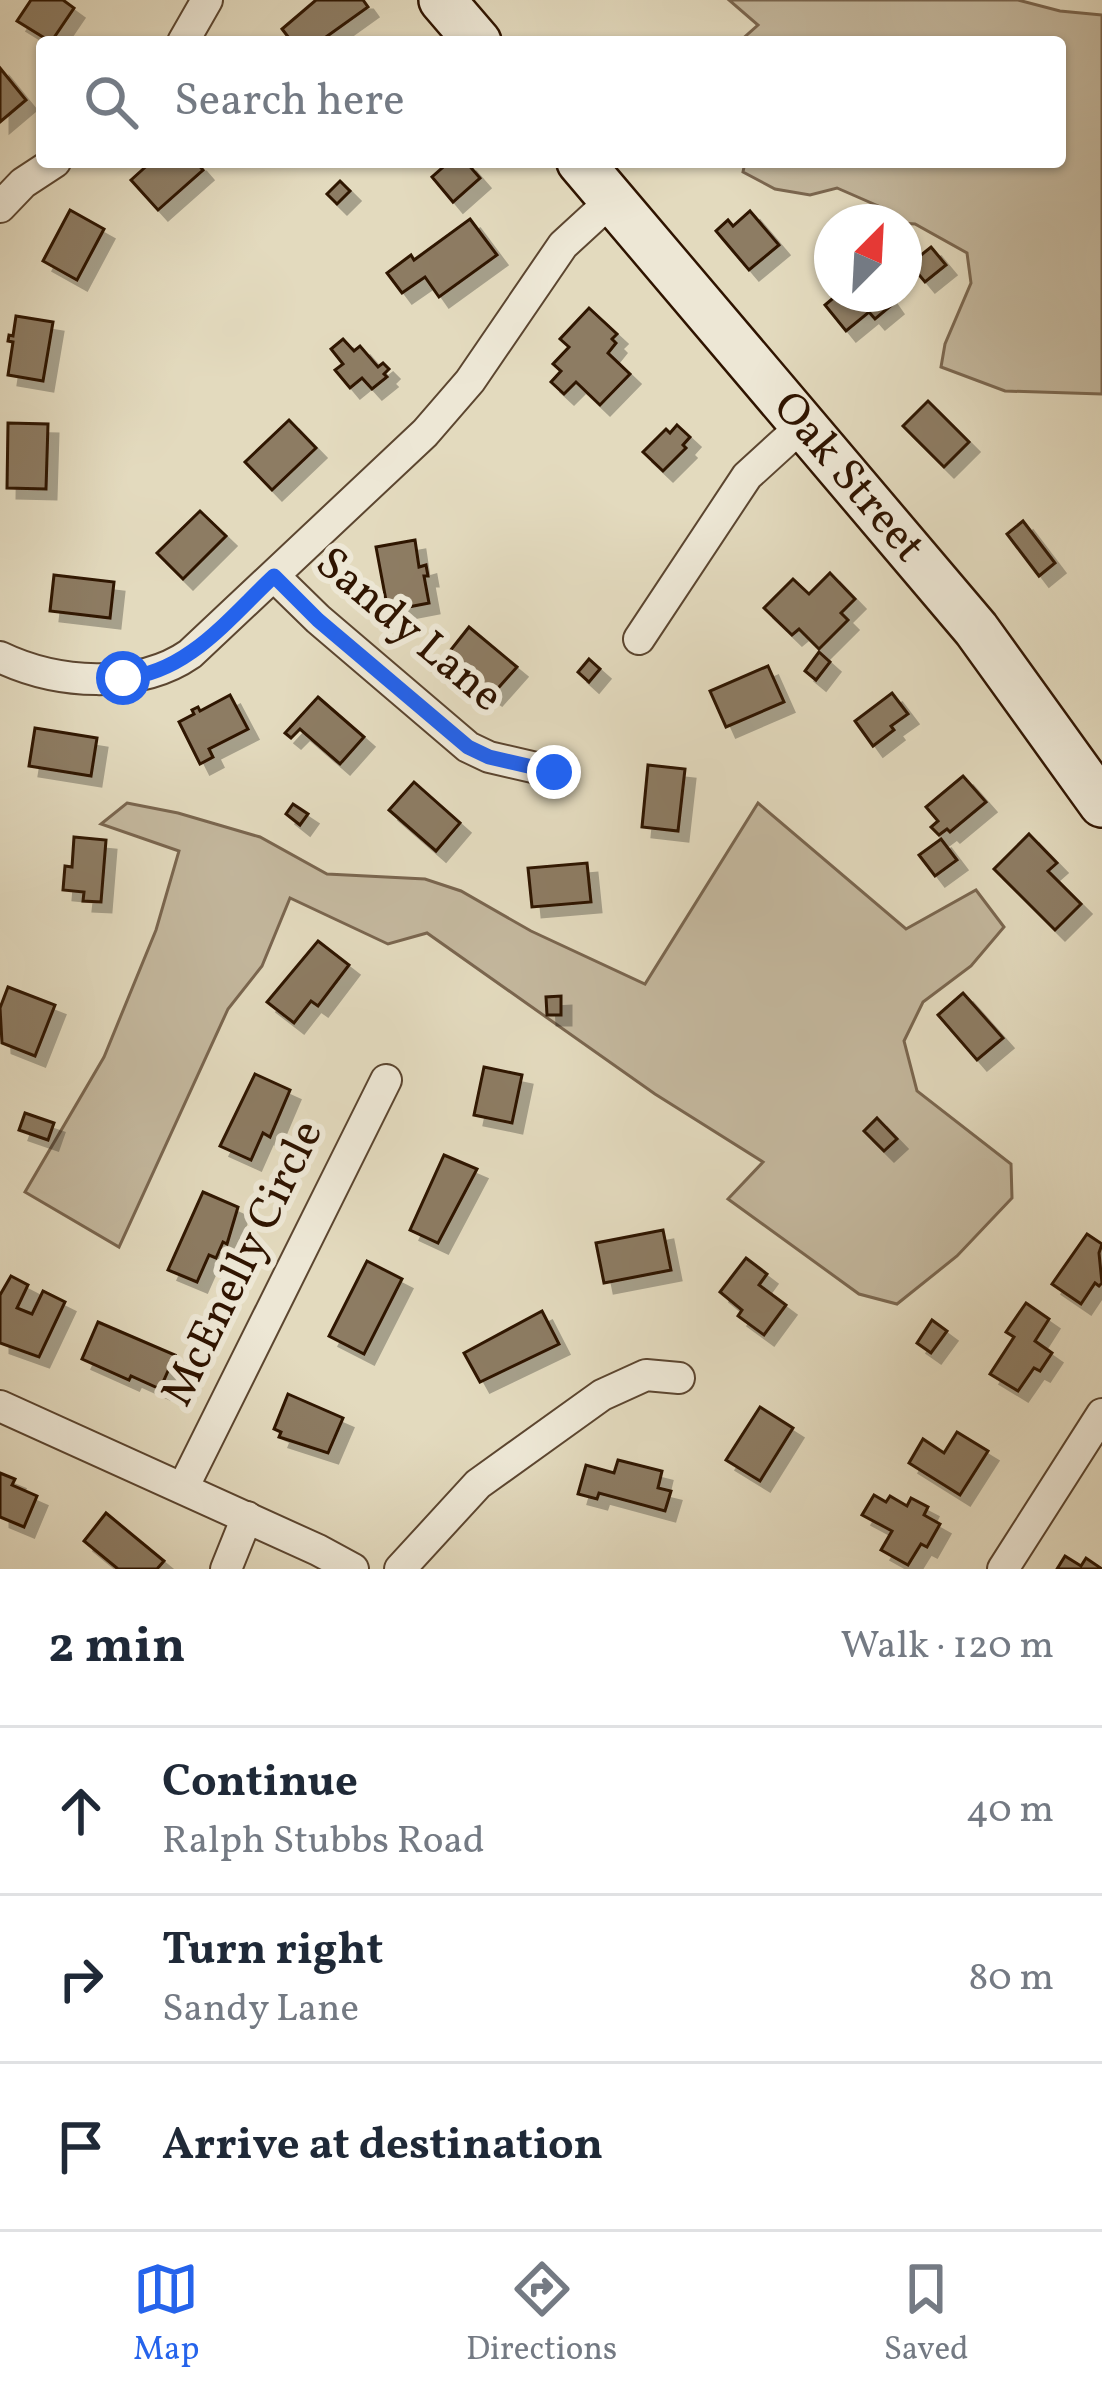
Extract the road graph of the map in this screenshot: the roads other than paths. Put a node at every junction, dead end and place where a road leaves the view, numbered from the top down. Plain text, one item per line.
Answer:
1 (207, 0) edge
2 (442, 0) edge
3 (186, 36) edge
4 (473, 36) edge
5 (46, 168) edge
6 (585, 168) edge
7 (612, 200) junction
8 (0, 207) edge
9 (803, 424) junction
10 (274, 576) junction
11 (639, 639) dead end
12 (0, 657) edge
13 (554, 772) dead end
14 (1102, 804) edge
15 (386, 1080) dead end
16 (679, 1378) dead end
17 (0, 1406) edge
18 (1102, 1414) edge
19 (183, 1488) junction
20 (247, 1517) junction
21 (226, 1569) edge
22 (353, 1569) edge
23 (400, 1569) edge
24 (1003, 1569) edge

1 - 3 street
2 - 4 street
5 - 8 street
6 - 7 street, Oak Street
7 - 9 street, Oak Street
7 - 10 street
9 - 11 street
9 - 14 street, Oak Street
10 - 12 street
10 - 13 street, Sandy Lane
15 - 19 street, McEnelly Circle
16 - 23 street
17 - 19 street
18 - 24 street
19 - 20 street
20 - 21 street
20 - 22 street

